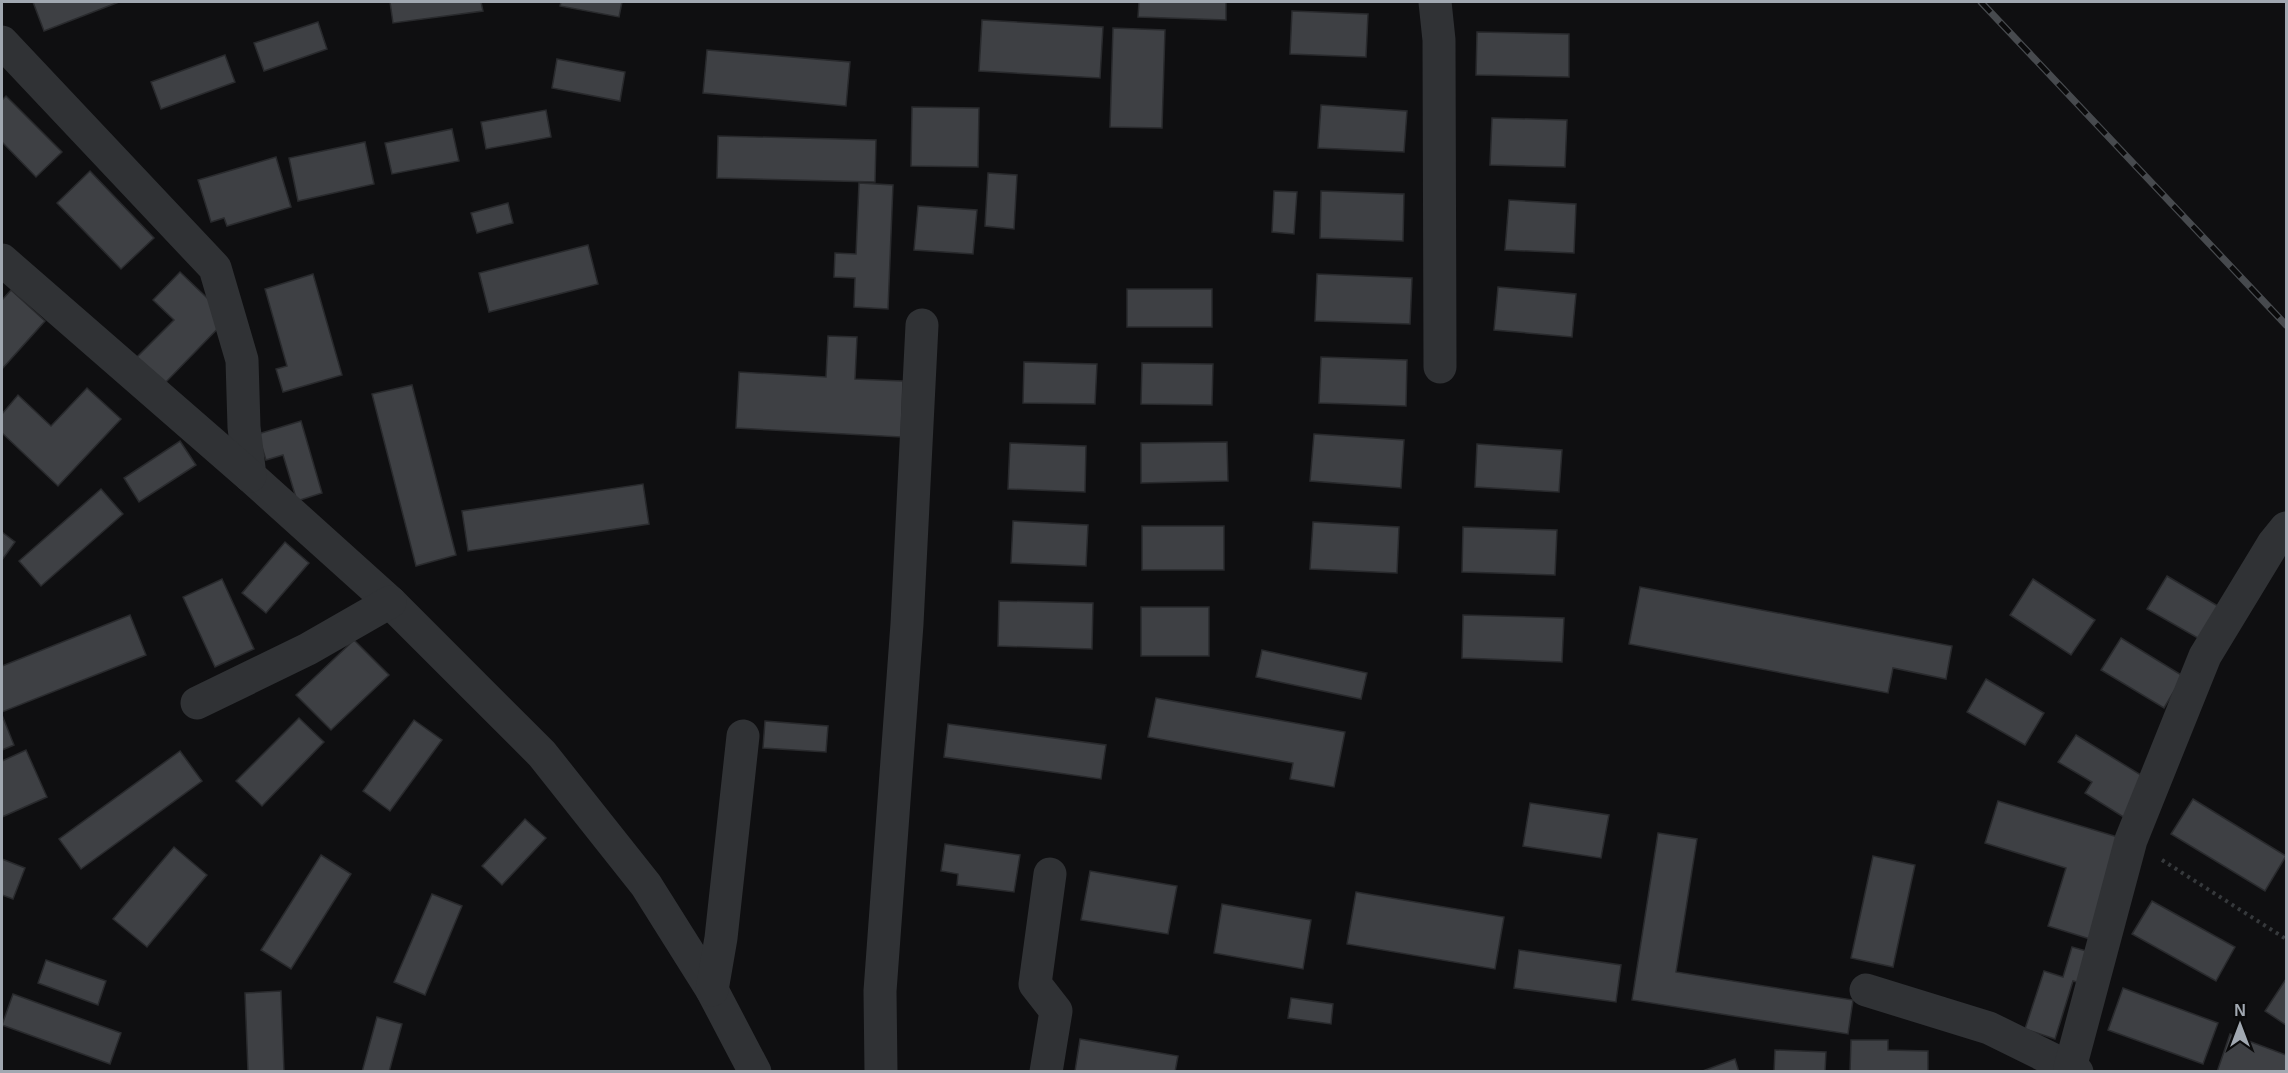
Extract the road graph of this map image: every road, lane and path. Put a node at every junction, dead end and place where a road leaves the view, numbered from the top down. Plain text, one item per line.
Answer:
1 (1435, 2) edge
2 (2, 42) edge
3 (2, 260) edge
4 (922, 325) dead end
5 (1440, 367) dead end
6 (250, 476) junction
7 (2286, 528) edge
8 (390, 602) junction
9 (197, 703) dead end
10 (742, 736) dead end
11 (2131, 840) junction
12 (1050, 874) dead end
13 (2286, 939) edge
14 (712, 990) junction
15 (1866, 990) dead end
16 (2073, 1070) edge
17 (755, 1071) edge
18 (881, 1071) edge
19 (1046, 1071) edge

1 - 5 street
2 - 6 street
3 - 6 street
4 - 18 street
6 - 8 street
7 - 11 street
8 - 9 street
8 - 14 street
10 - 14 street
11 - 13 path
11 - 16 street
12 - 19 street
14 - 17 street
15 - 16 street

